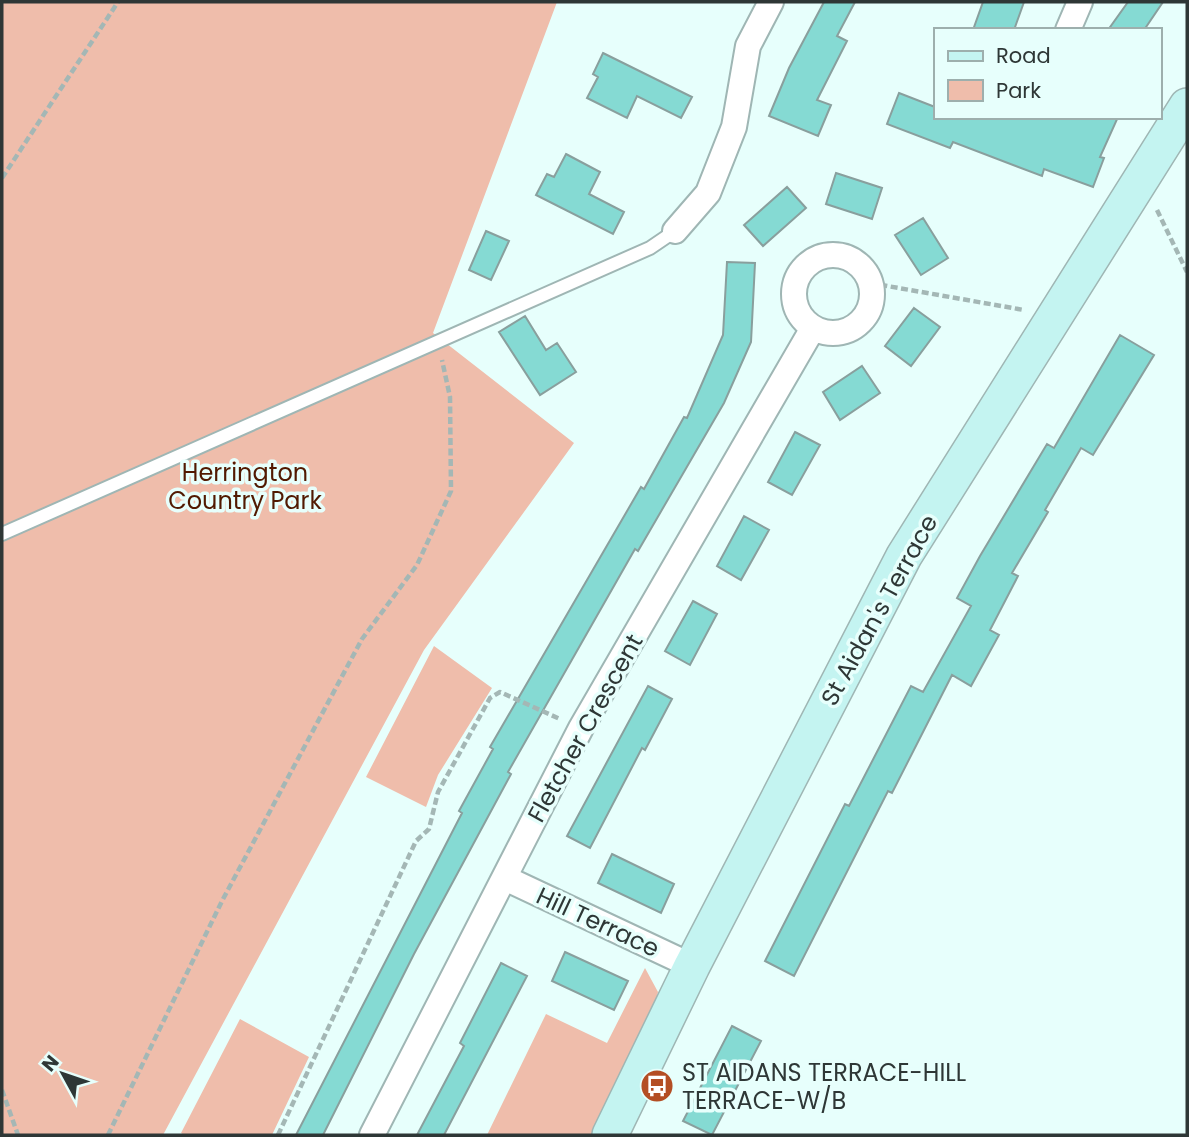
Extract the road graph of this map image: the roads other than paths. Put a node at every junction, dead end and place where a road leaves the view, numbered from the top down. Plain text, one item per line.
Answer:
1 (771, 2) edge
2 (1080, 2) edge
3 (1069, 28) edge
4 (1187, 106) edge
5 (675, 231) joint
6 (813, 328) junction
7 (2, 534) edge
8 (505, 878) junction
9 (692, 965) junction
10 (372, 1135) edge
11 (610, 1135) edge

1 - 5 street
2 - 3 street
4 - 9 main road, St Aidan's Terrace
5 - 7 lane
6 - 6 street
6 - 8 street, Fletcher Crescent
8 - 9 street, Hill Terrace
8 - 10 street, Fletcher Crescent
9 - 11 main road, St Aidan's Terrace

